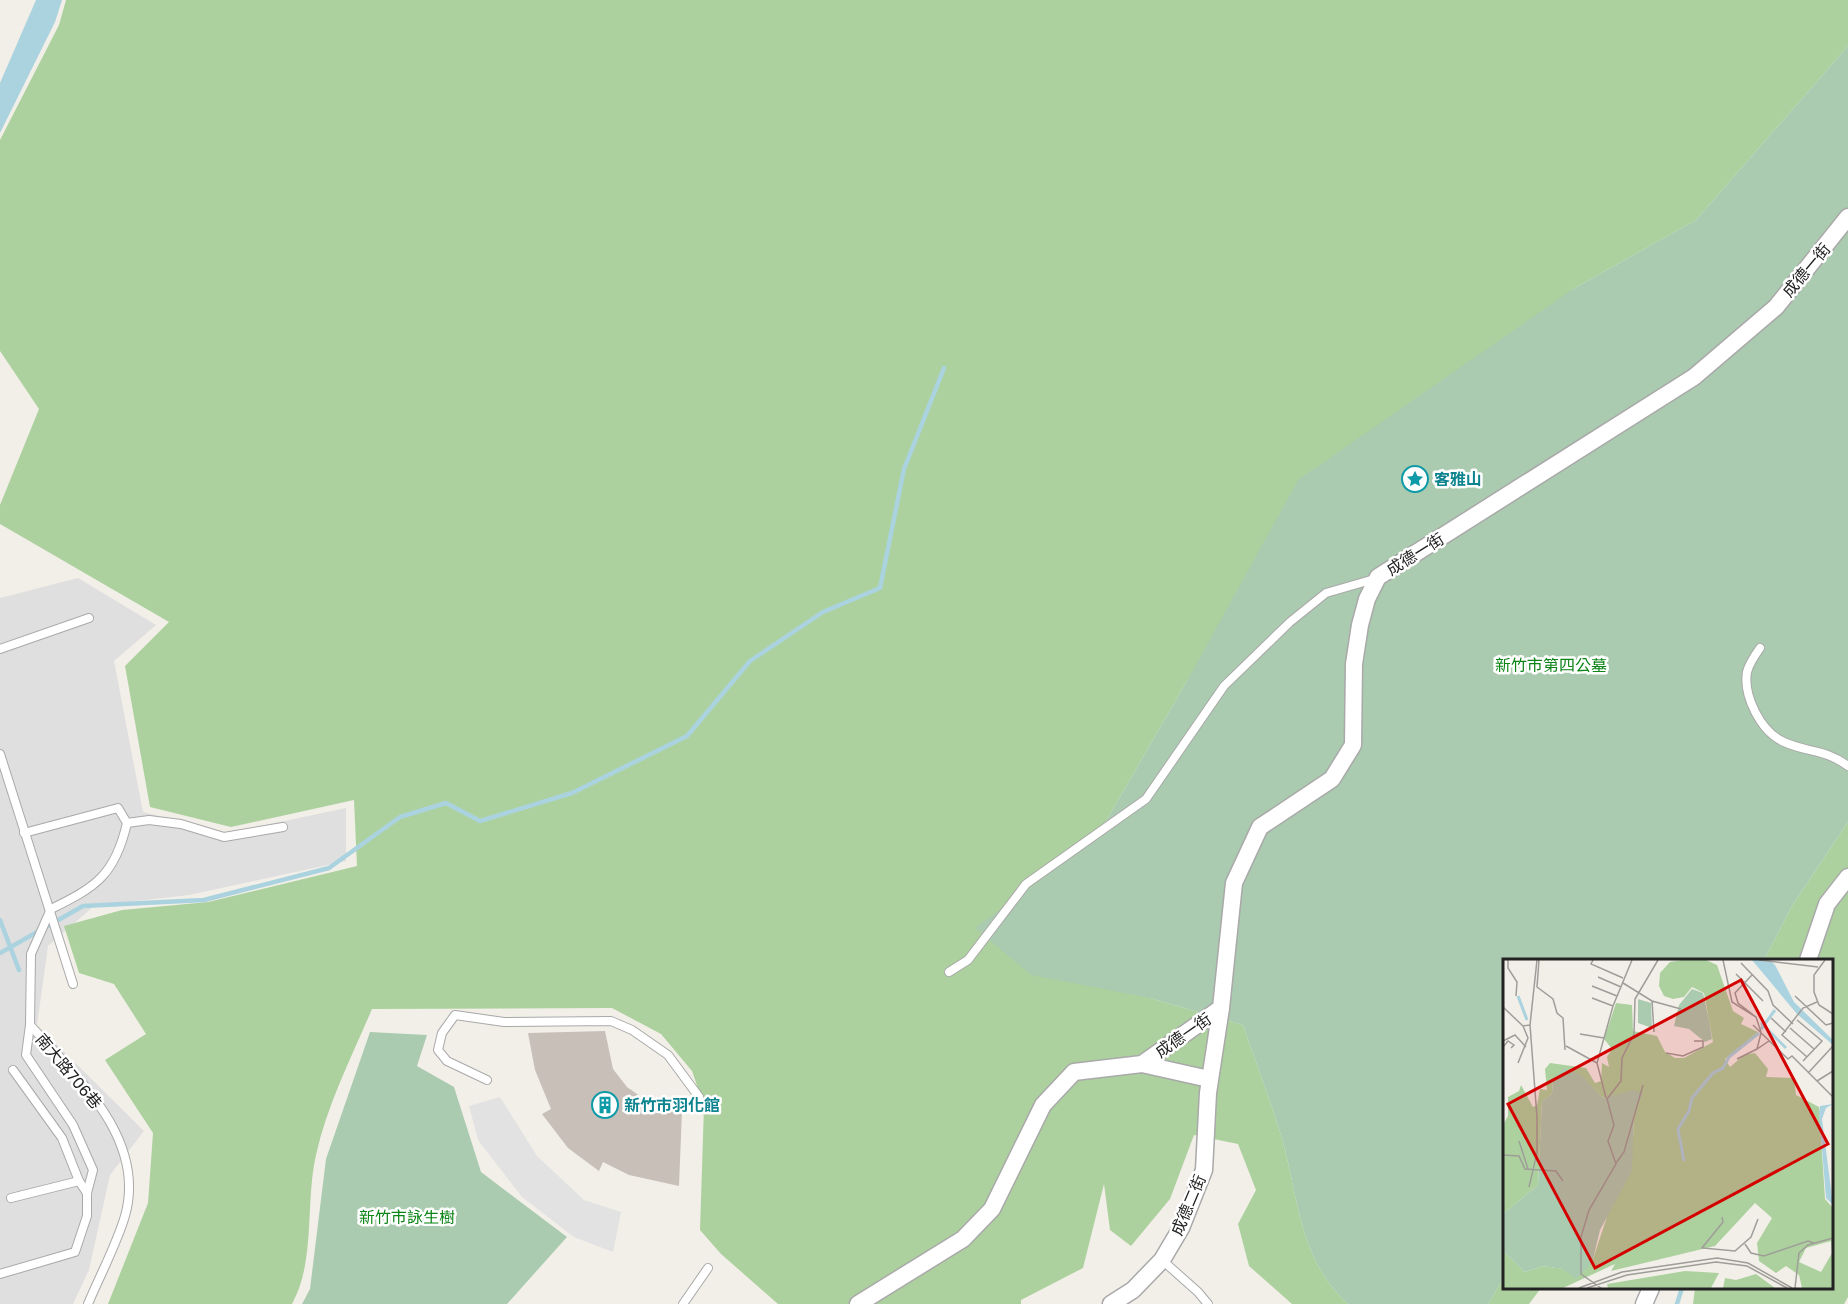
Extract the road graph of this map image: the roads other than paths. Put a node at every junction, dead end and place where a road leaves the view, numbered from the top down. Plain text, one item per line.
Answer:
1 (1848, 217) edge
2 (1378, 578) junction
3 (89, 618) dead end
4 (1760, 648) dead end
5 (0, 649) edge
6 (0, 754) edge
7 (1848, 766) edge
8 (127, 823) junction
9 (283, 827) dead end
10 (24, 833) junction
11 (1848, 877) edge
12 (51, 911) junction
13 (1808, 959) edge
14 (949, 972) dead end
15 (73, 984) dead end
16 (1221, 1008) junction
17 (30, 1025) junction
18 (1142, 1064) junction
19 (13, 1070) dead end
20 (1209, 1079) junction
21 (487, 1080) dead end
22 (699, 1097) dead end
23 (79, 1181) junction
24 (87, 1193) junction
25 (11, 1198) dead end
26 (1162, 1260) junction
27 (708, 1268) dead end
28 (0, 1274) edge
29 (1650, 1289) edge
30 (88, 1304) edge
31 (683, 1304) edge
32 (858, 1304) edge
33 (1111, 1304) edge
34 (1208, 1304) edge
35 (1644, 1304) edge

1 - 2 street, 成德一街
2 - 14 lane
2 - 16 street, 成德一街
3 - 5 lane
4 - 7 lane
6 - 10 lane
8 - 9 lane
8 - 10 lane
8 - 12 lane
10 - 12 lane
11 - 13 street
12 - 15 lane
12 - 17 lane, 南大路706巷
16 - 18 street, 成德一街
16 - 20 street, 成德二街
17 - 24 lane
17 - 30 lane, 南大路706巷
18 - 20 street, 成德一街
18 - 32 street, 成德一街
19 - 23 lane
20 - 26 street, 成德二街
21 - 22 lane
23 - 24 lane
23 - 25 lane
24 - 28 lane
26 - 33 street, 成德二街
26 - 34 lane
27 - 31 lane
29 - 35 street

